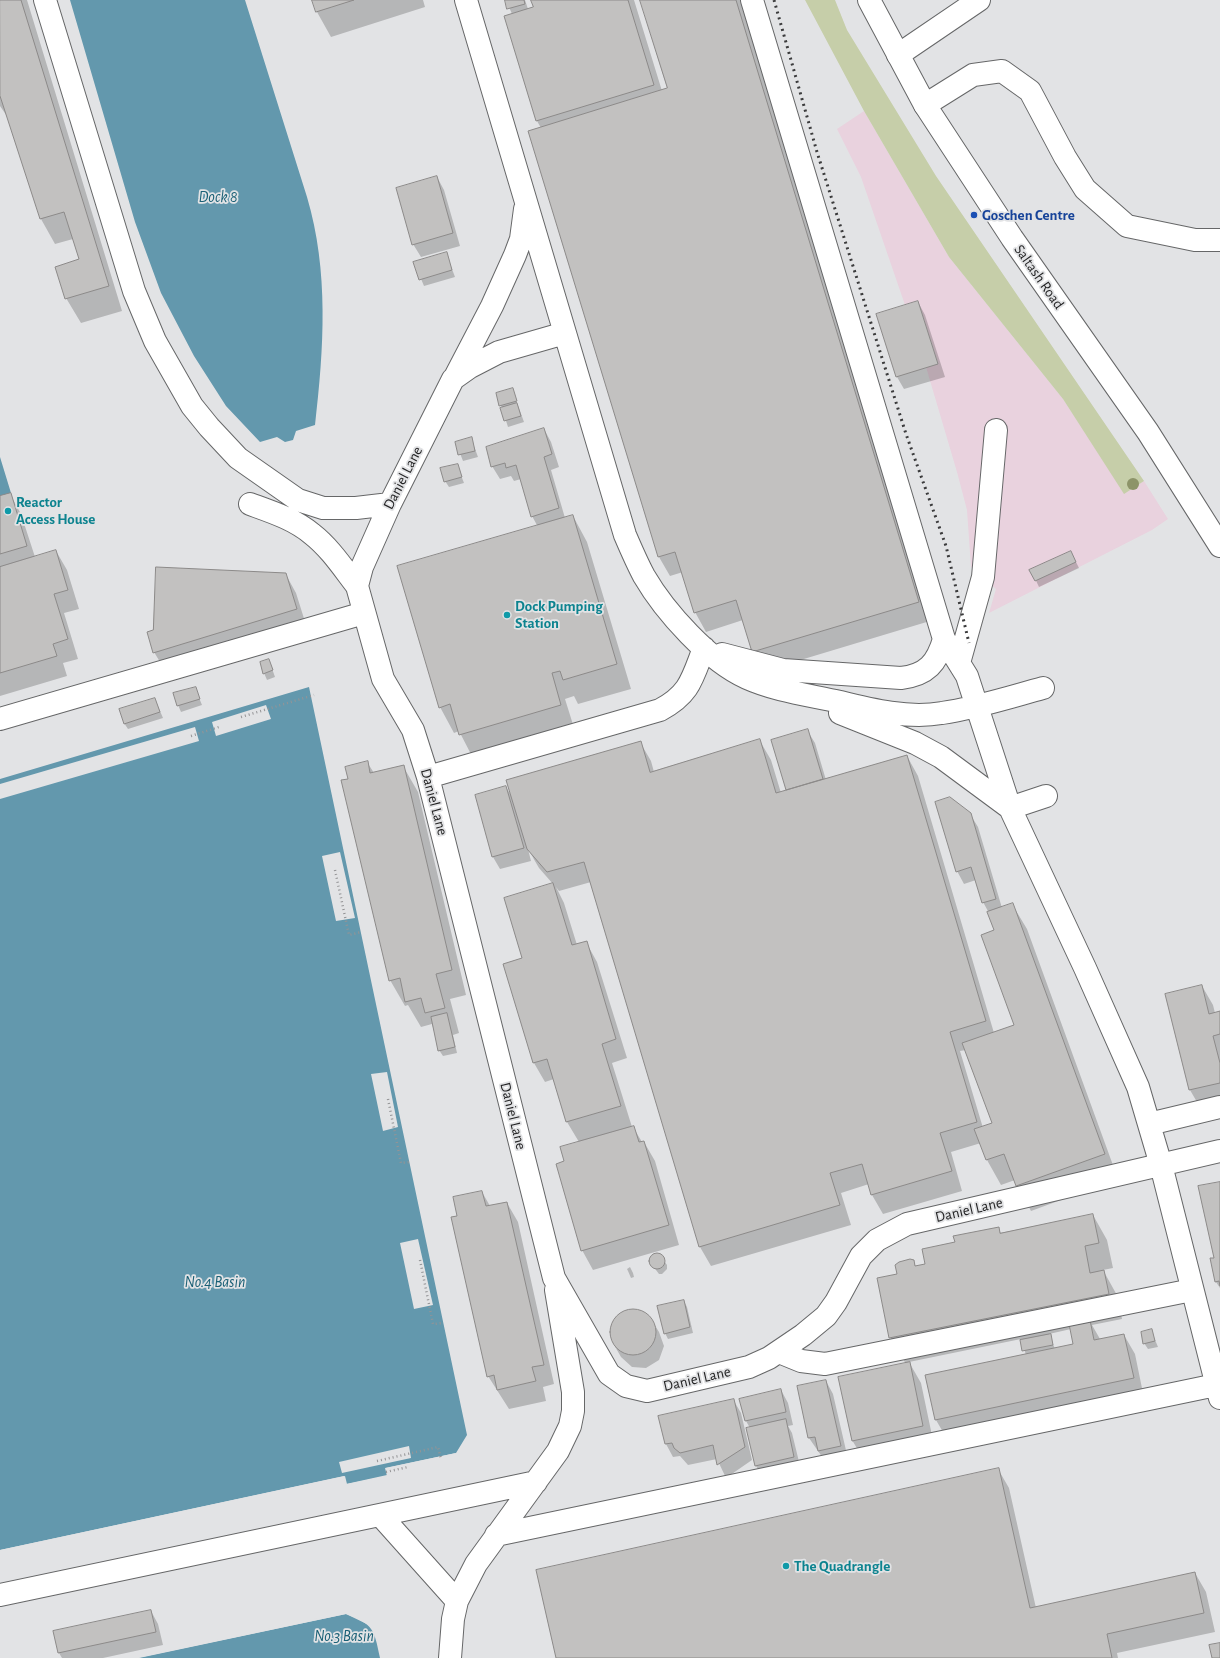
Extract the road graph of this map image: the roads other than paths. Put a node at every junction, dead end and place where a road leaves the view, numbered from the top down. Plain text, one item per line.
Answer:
1 (45, 0) edge
2 (752, 0) edge
3 (869, 0) edge
4 (979, 0) edge
5 (470, 4) edge
6 (898, 55) junction
7 (925, 105) junction
8 (526, 202) junction
9 (1220, 240) edge
10 (565, 332) junction
11 (453, 379) junction
12 (996, 430) dead end
13 (390, 504) junction
14 (323, 508) junction
15 (1220, 546) edge
16 (357, 586) junction
17 (364, 613) junction
18 (944, 639) junction
19 (704, 648) junction
20 (959, 663) junction
21 (768, 686) junction
22 (1043, 688) dead end
23 (976, 705) junction
24 (0, 719) edge
25 (428, 777) junction
26 (1046, 796) dead end
27 (1010, 808) junction
28 (1220, 1107) edge
29 (1149, 1124) junction
30 (1220, 1151) edge
31 (1160, 1165) junction
32 (554, 1278) junction
33 (1192, 1290) junction
34 (779, 1352) junction
35 (1218, 1392) edge
36 (536, 1482) junction
37 (381, 1516) junction
38 (496, 1535) junction
39 (0, 1595) edge
40 (457, 1601) junction
41 (450, 1658) edge

1 - 14 main road
2 - 18 main road
3 - 6 main road, Saltash Road
4 - 6 main road
5 - 8 main road
6 - 7 main road, Saltash Road
7 - 9 main road
7 - 15 main road, Saltash Road
8 - 10 main road
8 - 11 main road
10 - 11 main road, Daniel Lane
10 - 19 main road
11 - 13 main road, Daniel Lane
12 - 20 main road
13 - 14 main road
13 - 16 main road, Daniel Lane
14 - 16 main road
16 - 17 main road, Daniel Lane
17 - 24 main road
17 - 25 main road, Daniel Lane
18 - 19 main road
18 - 20 main road
19 - 21 main road
19 - 25 main road
20 - 23 main road
21 - 23 main road
21 - 27 main road
22 - 23 main road
23 - 27 main road
25 - 32 main road, Daniel Lane
26 - 27 main road
27 - 29 main road
28 - 29 main road
29 - 31 main road
30 - 31 main road, Daniel Lane
31 - 33 main road
31 - 34 main road, Daniel Lane
32 - 34 main road, Daniel Lane
32 - 36 main road
33 - 34 main road
33 - 35 main road
35 - 38 main road
36 - 37 main road
36 - 38 main road
37 - 39 main road
37 - 40 main road
38 - 40 main road
40 - 41 main road

